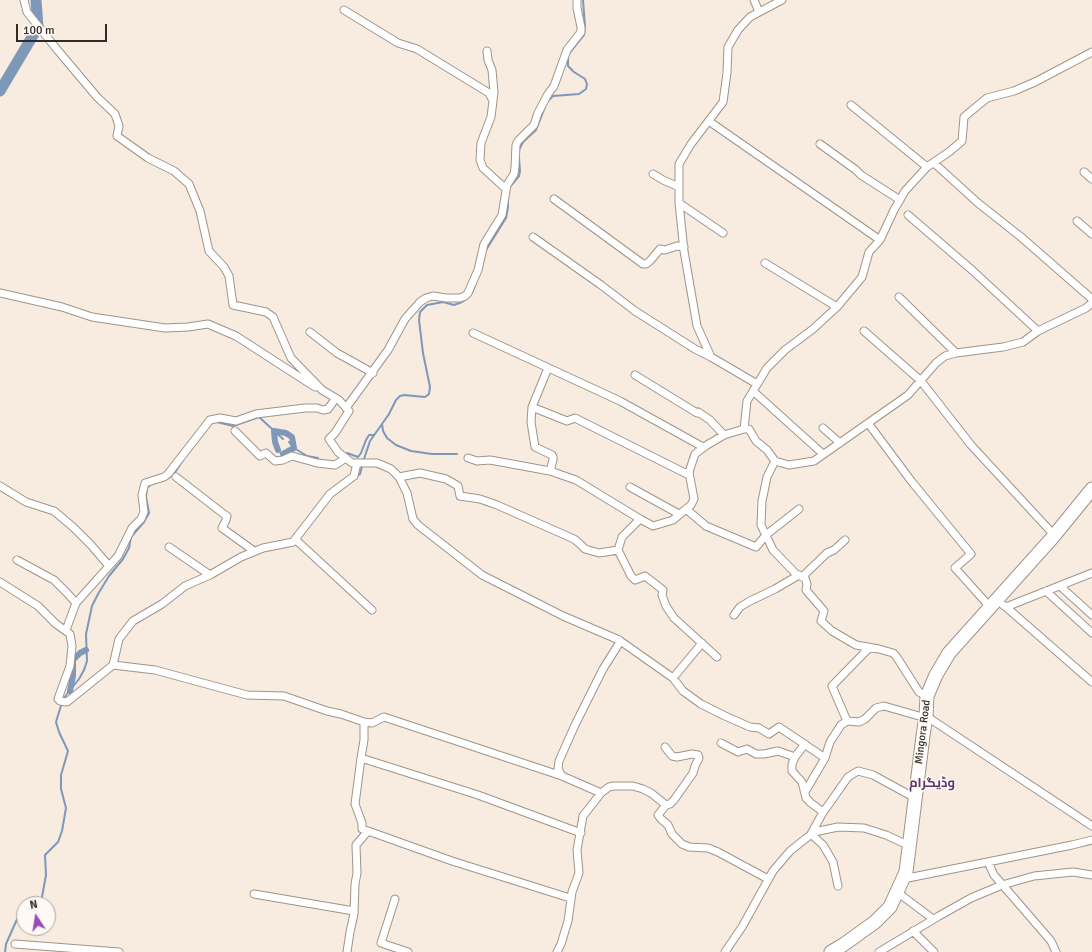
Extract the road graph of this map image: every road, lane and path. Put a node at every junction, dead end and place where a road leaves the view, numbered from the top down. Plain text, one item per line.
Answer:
1 (24, 0) edge
2 (577, 0) edge
3 (754, 0) edge
4 (782, 0) edge
5 (344, 10) dead end
6 (759, 12) junction
7 (487, 51) dead end
8 (1092, 52) edge
9 (493, 101) junction
10 (851, 105) dead end
11 (713, 124) dead end
12 (820, 144) dead end
13 (931, 165) junction
14 (1084, 172) dead end
15 (654, 174) dead end
16 (1092, 179) edge
17 (679, 187) junction
18 (506, 189) junction
19 (554, 199) dead end
20 (900, 200) junction
21 (679, 203) junction
22 (908, 215) dead end
23 (1077, 221) dead end
24 (724, 233) dead end
25 (1092, 234) edge
26 (533, 237) dead end
27 (880, 240) junction
28 (684, 248) junction
29 (765, 263) dead end
30 (0, 293) edge
31 (899, 297) dead end
32 (1092, 299) edge
33 (1092, 303) edge
34 (837, 307) junction
35 (864, 331) dead end
36 (1038, 331) junction
37 (310, 332) dead end
38 (473, 333) dead end
39 (956, 352) junction
40 (710, 357) junction
41 (548, 368) junction
42 (372, 373) junction
43 (635, 375) dead end
44 (921, 381) junction
45 (757, 384) junction
46 (322, 390) junction
47 (752, 391) junction
48 (336, 398) junction
49 (532, 407) junction
50 (346, 408) junction
51 (868, 423) junction
52 (823, 428) dead end
53 (744, 429) junction
54 (235, 432) dead end
55 (724, 435) junction
56 (840, 443) junction
57 (703, 448) junction
58 (823, 454) junction
59 (346, 458) junction
60 (468, 458) dead end
61 (775, 461) junction
62 (357, 463) junction
63 (550, 471) junction
64 (689, 475) junction
65 (176, 477) dead end
66 (399, 477) junction
67 (0, 486) edge
68 (630, 487) dead end
69 (1092, 489) edge
70 (686, 509) junction
71 (799, 509) dead end
72 (679, 514) junction
73 (640, 519) junction
74 (766, 534) junction
75 (1054, 535) junction
76 (296, 539) junction
77 (845, 540) dead end
78 (170, 547) dead end
79 (618, 550) junction
80 (254, 551) junction
81 (17, 560) dead end
82 (109, 566) junction
83 (1092, 573) edge
84 (210, 575) junction
85 (801, 576) junction
86 (0, 582) edge
87 (1060, 586) junction
88 (1046, 591) junction
89 (76, 603) junction
90 (998, 605) junction
91 (372, 610) dead end
92 (734, 615) dead end
93 (1092, 615) edge
94 (66, 630) junction
95 (1092, 633) edge
96 (619, 640) junction
97 (702, 643) junction
98 (869, 648) junction
99 (717, 656) dead end
100 (113, 665) junction
101 (672, 678) junction
102 (1092, 682) edge
103 (927, 696) junction
104 (926, 717) junction
105 (847, 721) junction
106 (364, 722) junction
107 (721, 743) dead end
108 (805, 744) junction
109 (665, 747) dead end
110 (795, 757) junction
111 (361, 758) junction
112 (825, 758) junction
113 (562, 776) junction
114 (805, 792) junction
115 (601, 793) junction
116 (915, 798) junction
117 (666, 805) junction
118 (823, 812) junction
119 (1092, 826) edge
120 (368, 831) junction
121 (581, 833) junction
122 (811, 834) junction
123 (1092, 840) edge
124 (910, 846) junction
125 (988, 862) junction
126 (1092, 875) edge
127 (768, 879) junction
128 (903, 879) junction
129 (1002, 885) junction
130 (838, 886) dead end
131 (897, 892) junction
132 (254, 894) dead end
133 (570, 898) junction
134 (395, 899) dead end
135 (354, 911) junction
136 (933, 919) junction
137 (913, 931) junction
138 (14, 944) dead end
139 (119, 952) edge
140 (347, 952) edge
141 (408, 952) edge
142 (557, 952) edge
143 (725, 952) edge
144 (831, 952) edge
145 (878, 952) edge
146 (934, 952) edge
147 (1056, 952) edge

1 - 46 street
2 - 18 street
3 - 6 street
4 - 6 street
5 - 9 street
6 - 17 street
7 - 9 street
8 - 13 street
9 - 18 street
10 - 13 street
11 - 27 street
12 - 20 street
13 - 20 street
13 - 32 street
14 - 16 street
15 - 17 street
17 - 21 street
18 - 42 street
19 - 28 street
20 - 27 street
21 - 24 street
21 - 28 street
22 - 36 street
23 - 25 street
26 - 40 street
27 - 34 street
28 - 40 street
29 - 34 street
30 - 46 street
31 - 39 street
33 - 36 street
34 - 45 street
35 - 44 street
36 - 39 street
37 - 42 street
38 - 41 street
39 - 44 street
40 - 45 street
41 - 49 street
41 - 57 street
42 - 50 street
43 - 55 street
44 - 51 street
44 - 75 street
45 - 47 street
46 - 48 street
47 - 53 street
47 - 58 street
48 - 50 street
48 - 82 street
49 - 63 street
49 - 64 street
50 - 59 street
51 - 56 street
51 - 90 street
52 - 56 street
53 - 55 street
53 - 61 street
54 - 59 street
55 - 57 street
56 - 58 street
57 - 64 street
58 - 61 street
59 - 62 street
60 - 63 street
61 - 74 street
62 - 66 street
62 - 76 street
63 - 73 street
64 - 70 street
65 - 80 street
66 - 79 street
66 - 96 street
67 - 82 street
68 - 72 street
69 - 75 highway, Mingora Road
70 - 72 street
70 - 74 street
71 - 74 street
72 - 73 street
73 - 79 street
74 - 85 street
75 - 90 highway, Mingora Road
76 - 80 street
76 - 91 street
77 - 85 street
78 - 84 street
79 - 97 street
80 - 84 street
81 - 89 street
82 - 89 street
83 - 87 street
84 - 100 street
85 - 92 street
85 - 98 street
86 - 94 street
87 - 88 street
87 - 93 street
88 - 90 street
88 - 95 street
89 - 94 street
90 - 102 street
90 - 103 highway, Mingora Road
94 - 100 street
96 - 101 street
96 - 113 street
97 - 99 street
97 - 101 street
98 - 103 street
98 - 105 street
100 - 106 street
101 - 108 street
103 - 104 highway, Mingora Road
104 - 105 street
104 - 116 highway, Mingora Road
104 - 119 street
105 - 112 street
106 - 111 street
106 - 113 street
107 - 110 street
108 - 110 street
108 - 112 street
109 - 117 street
110 - 114 street
111 - 120 street
111 - 121 street
112 - 114 street
113 - 115 street
114 - 118 street
115 - 117 street
115 - 121 street
116 - 118 street
116 - 124 highway, Mingora Road
117 - 127 street
118 - 122 street
120 - 133 street
120 - 135 street
121 - 133 street
122 - 124 street
122 - 127 street
122 - 130 street
123 - 125 street
124 - 128 highway, Mingora Road
125 - 128 street
125 - 129 street
126 - 129 street
127 - 143 street
128 - 131 highway, Mingora Road
129 - 136 street
129 - 147 street
131 - 136 street
131 - 144 highway, Mingora Road
132 - 135 street
133 - 142 street
134 - 141 street
135 - 140 street
136 - 137 street
137 - 145 street
137 - 146 street
138 - 139 street

